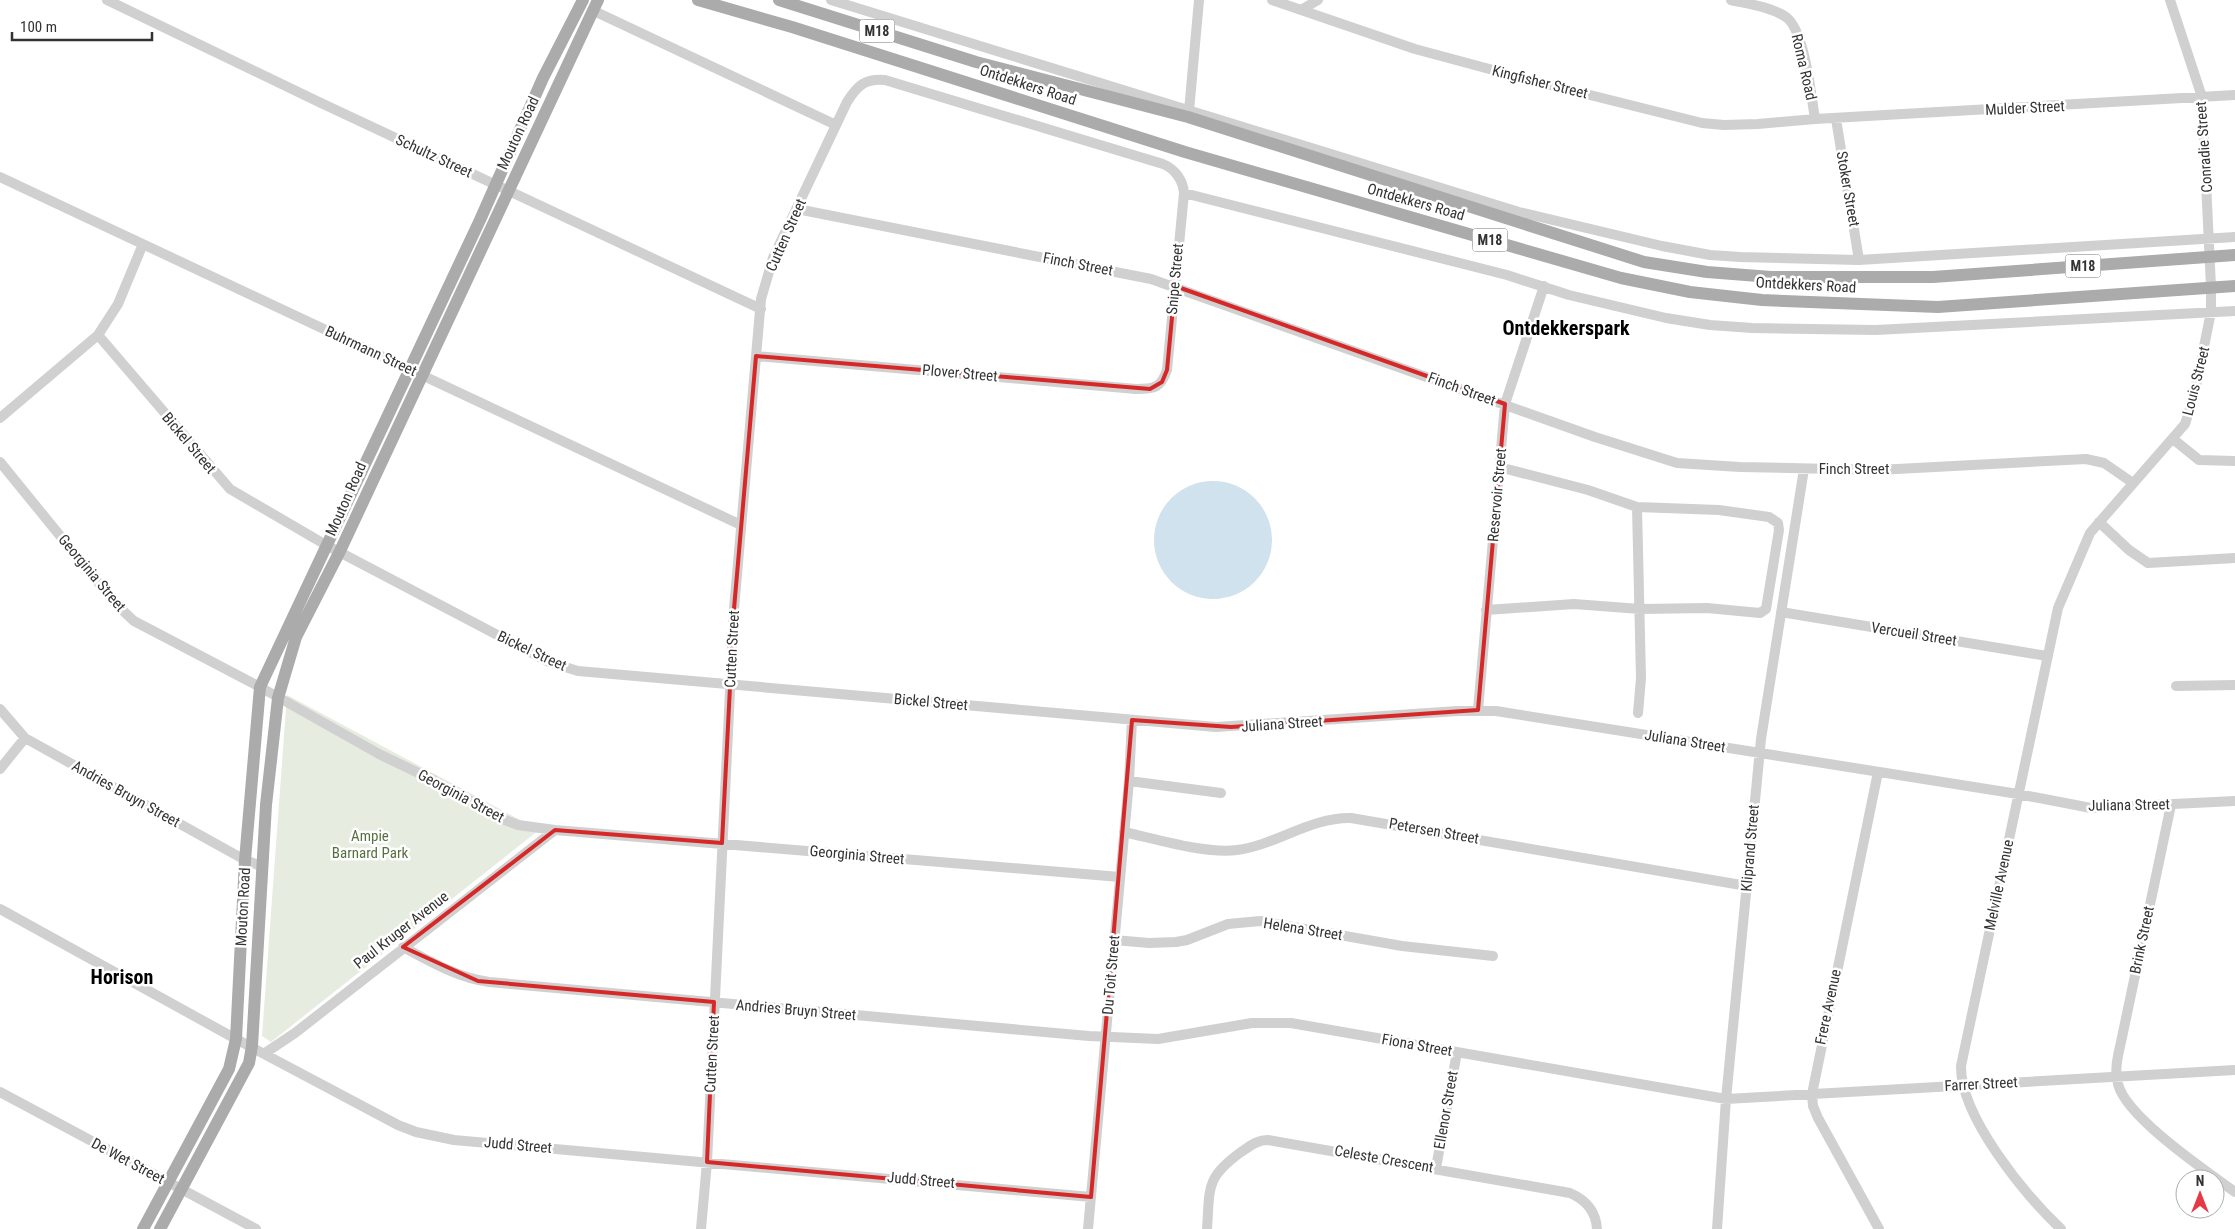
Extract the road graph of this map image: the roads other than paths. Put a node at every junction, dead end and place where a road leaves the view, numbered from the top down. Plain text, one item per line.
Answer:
1 (108, 0) edge
2 (698, 0) edge
3 (779, 0) edge
4 (831, 0) edge
5 (1199, 0) edge
6 (1272, 0) edge
7 (1318, 0) edge
8 (2170, 0) edge
9 (578, 1) edge
10 (1736, 1) edge
11 (596, 5) edge
12 (1301, 10) junction
13 (2235, 95) edge
14 (2202, 96) junction
15 (1189, 111) junction
16 (1815, 119) junction
17 (1836, 119) junction
18 (836, 125) junction
19 (0, 177) edge
20 (1179, 177) joint
21 (496, 185) junction
22 (509, 191) junction
23 (1184, 193) junction
24 (797, 209) junction
25 (2235, 237) edge
26 (2210, 239) junction
27 (143, 244) junction
28 (2235, 255) edge
29 (2210, 256) junction
30 (1859, 260) junction
31 (1174, 286) junction
32 (1544, 286) junction
33 (2235, 286) edge
34 (2211, 287) junction
35 (761, 309) junction
36 (2235, 311) edge
37 (2211, 312) junction
38 (98, 335) junction
39 (756, 356) junction
40 (410, 369) junction
41 (422, 374) junction
42 (1162, 382) joint
43 (1505, 404) junction
44 (0, 418) edge
45 (2173, 439) junction
46 (2235, 461) edge
47 (0, 462) edge
48 (1499, 467) junction
49 (1804, 469) junction
50 (2133, 483) junction
51 (1637, 507) junction
52 (2099, 522) junction
53 (741, 525) junction
54 (326, 545) junction
55 (340, 551) junction
56 (2235, 558) edge
57 (1640, 609) junction
58 (1486, 610) junction
59 (1781, 612) junction
60 (2047, 656) junction
61 (730, 684) junction
62 (2235, 685) edge
63 (2176, 686) dead end
64 (260, 687) junction
65 (278, 698) junction
66 (0, 709) edge
67 (1478, 710) junction
68 (1638, 713) dead end
69 (1132, 720) junction
70 (25, 738) junction
71 (1760, 753) junction
72 (0, 768) edge
73 (1878, 772) junction
74 (1129, 782) junction
75 (1222, 793) dead end
76 (2018, 794) junction
77 (2235, 801) edge
78 (2170, 805) junction
79 (555, 830) junction
80 (1124, 832) junction
81 (722, 843) junction
82 (245, 860) junction
83 (261, 866) junction
84 (1120, 877) junction
85 (1747, 886) junction
86 (0, 909) edge
87 (1114, 940) junction
88 (403, 947) junction
89 (1493, 956) dead end
90 (714, 1002) junction
91 (1105, 1037) junction
92 (236, 1039) junction
93 (252, 1046) junction
94 (1457, 1052) junction
95 (265, 1053) junction
96 (2235, 1070) edge
97 (2116, 1076) junction
98 (1962, 1086) junction
99 (0, 1092) edge
100 (1812, 1094) junction
101 (1726, 1099) junction
102 (707, 1162) junction
103 (1436, 1168) junction
104 (168, 1182) junction
105 (182, 1190) junction
106 (2235, 1192) edge
107 (1091, 1197) junction
108 (1717, 1224) edge
109 (143, 1229) edge
110 (160, 1229) edge
111 (256, 1229) edge
112 (701, 1229) edge
113 (1088, 1229) edge
114 (1207, 1229) edge
115 (1597, 1229) edge
116 (1726, 1229) edge
117 (1880, 1229) edge
118 (2061, 1229) edge

1 - 21 street, Schultz Street
2 - 34 main road, Ontdekkers Road / M18
3 - 29 main road, Ontdekkers Road / M18
4 - 15 street, Ontdekkers Road
5 - 15 street
6 - 12 street, Kingfisher Street
7 - 12 street
8 - 14 street, Conradie Street
9 - 21 main road, Mouton Road
10 - 16 street, Roma Road
11 - 18 street
11 - 22 main road, Mouton Road
12 - 16 street, Kingfisher Street
13 - 14 street, Mulder Street
14 - 17 street, Mulder Street
14 - 26 street, Conradie Street
15 - 30 street, Ontdekkers Road
16 - 17 street, Mulder Street
17 - 30 street, Stoker Street
18 - 20 street, Cutten Street
18 - 24 street, Cutten Street
19 - 27 street, Buhrmann Street
20 - 23 street, Snipe Street
21 - 22 street, Schultz Street
21 - 40 main road, Mouton Road
22 - 35 street, Schultz Street
22 - 41 main road, Mouton Road
23 - 31 street, Snipe Street
23 - 32 street
24 - 31 street, Finch Street
24 - 35 street, Cutten Street
25 - 26 street, Ontdekkers Road
26 - 29 street, Louis Street
26 - 30 street, Ontdekkers Road
27 - 38 street
27 - 40 street, Buhrmann Street
28 - 29 main road, Ontdekkers Road / M18
29 - 34 street, Louis Street
31 - 42 street, Snipe Street
31 - 43 street, Finch Street
32 - 37 street
32 - 43 street, Reservoir Street
33 - 34 main road, Ontdekkers Road / M18
34 - 37 street, Louis Street
35 - 39 street, Cutten Street
36 - 37 street
37 - 45 street, Louis Street
38 - 44 street
38 - 54 street, Bickel Street
39 - 42 street, Plover Street
39 - 53 street, Cutten Street
40 - 41 street, Buhrmann Street
40 - 54 main road, Mouton Road
41 - 53 street, Buhrmann Street
41 - 55 main road, Mouton Road
43 - 48 street, Reservoir Street
43 - 49 street, Finch Street
45 - 46 street
45 - 50 street, Louis Street
47 - 64 street, Georginia Street
48 - 51 street
48 - 58 street, Reservoir Street
49 - 50 street, Finch Street
49 - 59 street, Kliprand Street
50 - 52 street, Louis Street
51 - 57 street
51 - 57 street
52 - 56 street
52 - 60 street, Melville Avenue
53 - 61 street, Cutten Street
54 - 55 street, Bickel Street
54 - 64 main road, Mouton Road
55 - 61 street, Bickel Street
55 - 65 main road, Mouton Road
57 - 58 street
57 - 68 street
58 - 67 street, Reservoir Street
59 - 60 street, Vercueil Street
59 - 71 street, Kliprand Street
60 - 76 street, Melville Avenue
61 - 69 street, Bickel Street
61 - 81 street, Cutten Street
62 - 63 street
64 - 65 street, Georginia Street
64 - 82 main road, Mouton Road
65 - 79 street, Georginia Street
65 - 83 main road, Mouton Road
66 - 70 street, Andries Bruyn Street
67 - 69 street, Juliana Street
67 - 71 street, Juliana Street
69 - 74 street, Du Toit Street
70 - 72 street
70 - 82 street, Andries Bruyn Street
71 - 73 street, Juliana Street
71 - 85 street, Kliprand Street
73 - 76 street, Juliana Street
73 - 100 street, Frere Avenue
74 - 75 street
74 - 80 street, Du Toit Street
76 - 78 street, Juliana Street
76 - 98 street, Melville Avenue
77 - 78 street, Juliana Street
78 - 97 street, Brink Street
79 - 81 street, Georginia Street
79 - 88 street, Paul Kruger Avenue
80 - 84 street, Du Toit Street
80 - 85 street, Petersen Street
81 - 84 street, Georginia Street
81 - 90 street, Cutten Street
82 - 83 street, Andries Bruyn Street
82 - 92 main road, Mouton Road
83 - 93 main road, Mouton Road
84 - 87 street, Du Toit Street
85 - 101 street, Kliprand Street
86 - 92 street, Judd Street
87 - 89 street, Helena Street
87 - 91 street, Du Toit Street
88 - 90 street, Andries Bruyn Street
88 - 95 street, Paul Kruger Avenue
90 - 91 street, Andries Bruyn Street
90 - 102 street, Cutten Street
91 - 94 street, Fiona Street
91 - 107 street, Du Toit Street
92 - 93 street, Judd Street
92 - 104 main road
93 - 95 street, Judd Street
93 - 105 main road
94 - 101 street, Fiona Street
94 - 103 street, Ellenor Street
95 - 102 street, Judd Street
96 - 97 street, Farrer Street
97 - 98 street, Farrer Street
97 - 106 street
98 - 100 street, Farrer Street
98 - 118 street, Melville Avenue
99 - 104 street, De Wet Street
100 - 101 street, Farrer Street
100 - 117 street, Frere Avenue
101 - 108 street, Kliprand Street
102 - 107 street, Judd Street
102 - 112 street, Cutten Street
103 - 114 street, Celeste Crescent
103 - 115 street, Celeste Crescent
104 - 105 street, De Wet Street
104 - 109 main road
105 - 110 main road
105 - 111 street, De Wet Street
107 - 113 street, Du Toit Street
108 - 116 street

